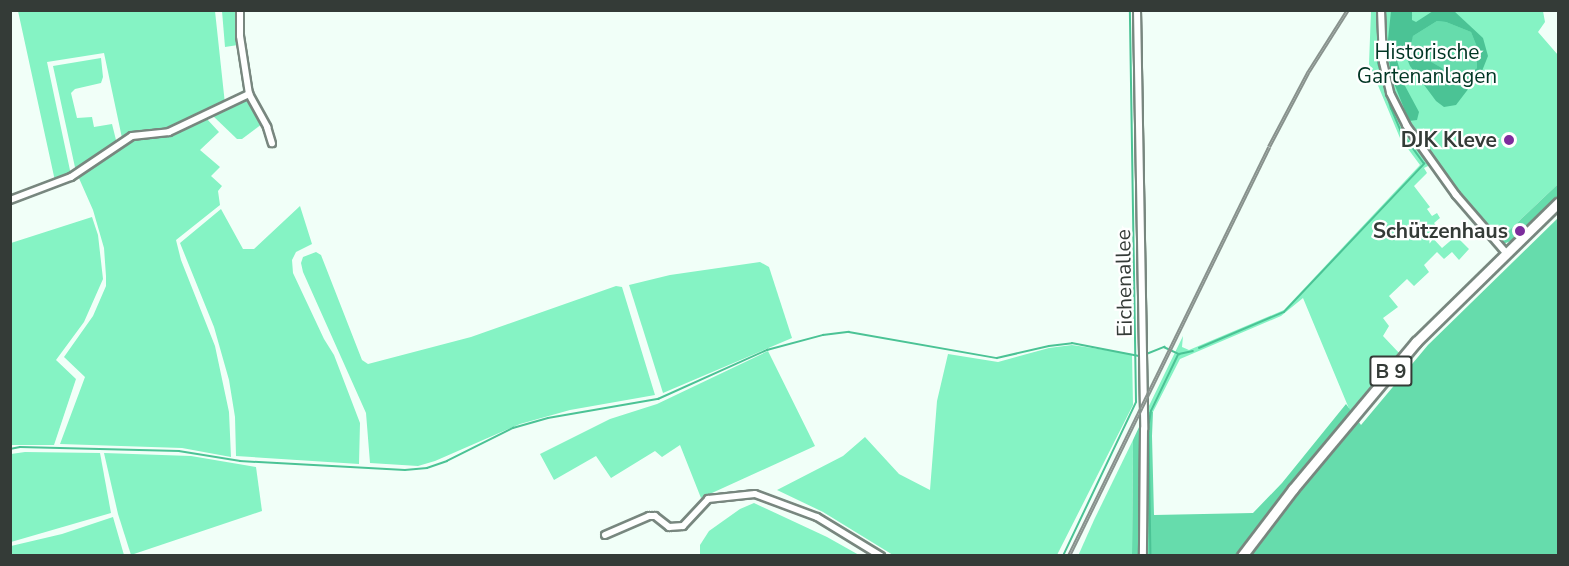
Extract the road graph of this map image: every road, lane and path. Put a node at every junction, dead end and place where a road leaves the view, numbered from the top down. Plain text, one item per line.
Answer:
1 (240, 10) edge
2 (1137, 10) edge
3 (1381, 10) edge
4 (249, 94) junction
5 (272, 143) dead end
6 (10, 200) edge
7 (1558, 203) edge
8 (1506, 253) junction
9 (604, 535) dead end
10 (881, 555) edge
11 (1143, 555) edge
12 (1242, 555) edge

1 - 4 street
2 - 11 street, Eichenallee
3 - 8 street
4 - 5 street
4 - 6 street
7 - 8 main road, B 9
8 - 12 main road, B 9
9 - 10 street

